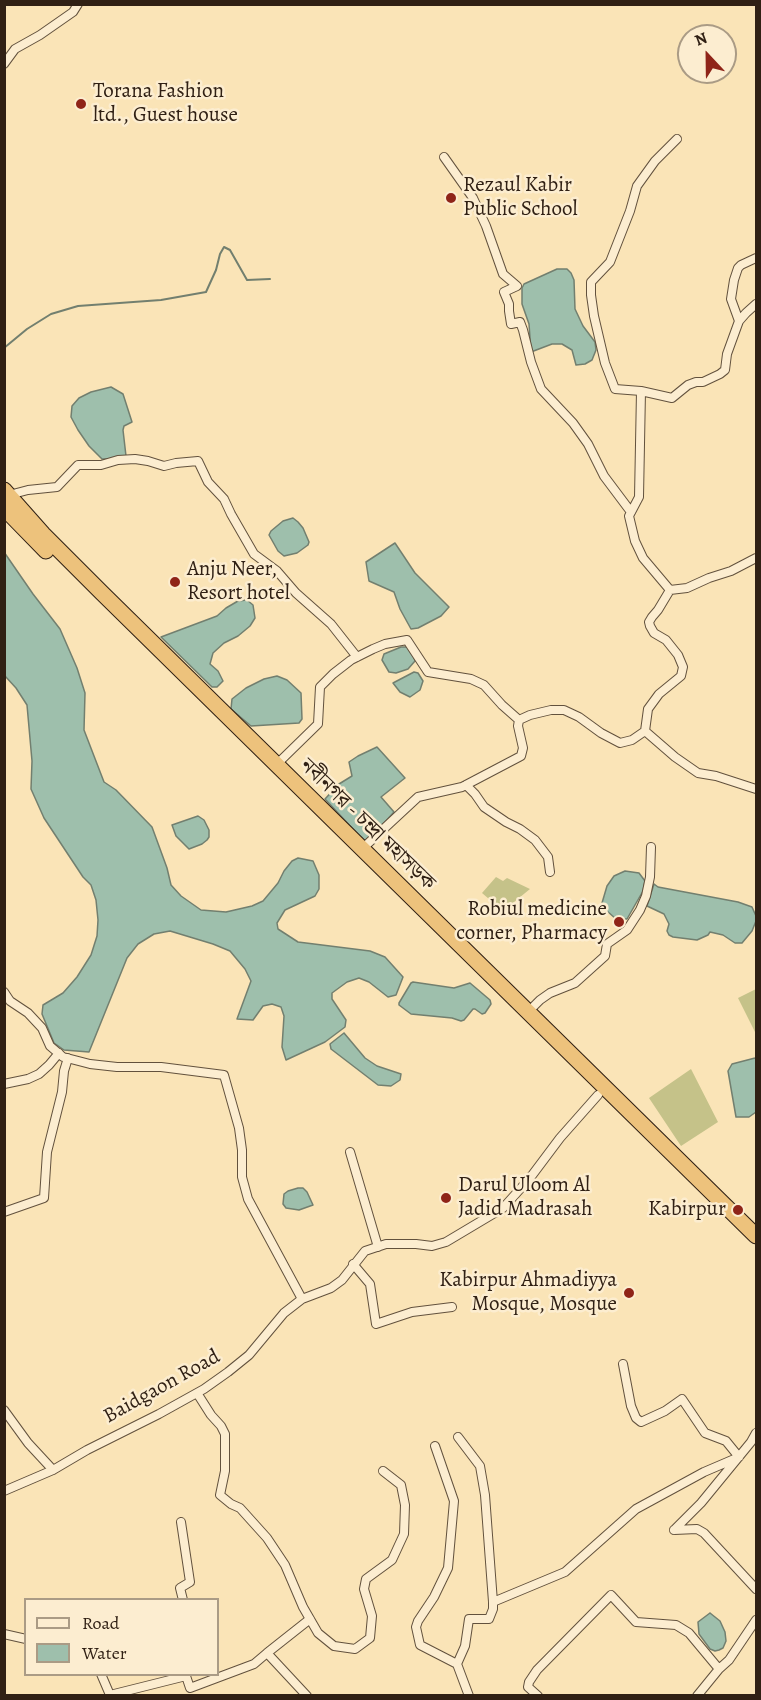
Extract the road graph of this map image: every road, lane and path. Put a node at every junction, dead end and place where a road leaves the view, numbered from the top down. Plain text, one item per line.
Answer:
1 (78, 4) edge
2 (4, 64) edge
3 (677, 139) dead end
4 (444, 157) dead end
5 (756, 258) edge
6 (756, 304) edge
7 (739, 321) junction
8 (641, 391) junction
9 (6, 498) edge
10 (631, 512) junction
11 (756, 558) edge
12 (670, 590) junction
13 (357, 657) junction
14 (519, 720) junction
15 (645, 731) junction
16 (276, 765) junction
17 (466, 784) junction
18 (756, 789) edge
19 (651, 848) dead end
20 (362, 849) junction
21 (550, 872) dead end
22 (4, 992) edge
23 (528, 1012) junction
24 (59, 1053) junction
25 (68, 1058) junction
26 (4, 1084) edge
27 (598, 1095) junction
28 (350, 1152) dead end
29 (4, 1212) edge
30 (756, 1236) edge
31 (378, 1247) junction
32 (756, 1249) edge
33 (353, 1264) junction
34 (302, 1299) junction
35 (452, 1307) dead end
36 (623, 1364) dead end
37 (197, 1393) junction
38 (4, 1410) edge
39 (756, 1433) edge
40 (458, 1437) dead end
41 (435, 1446) dead end
42 (739, 1457) junction
43 (53, 1470) junction
44 (383, 1471) dead end
45 (4, 1491) edge
46 (181, 1522) dead end
47 (756, 1589) edge
48 (183, 1598) edge
49 (493, 1602) junction
50 (310, 1619) junction
51 (756, 1620) edge
52 (4, 1634) edge
53 (24, 1639) edge
54 (267, 1653) junction
55 (457, 1665) junction
56 (719, 1669) junction
57 (102, 1676) edge
58 (181, 1676) edge
59 (185, 1676) edge
60 (307, 1695) edge
61 (469, 1695) edge
62 (538, 1695) edge
63 (697, 1695) edge

1 - 2 street
3 - 8 street
4 - 10 street
5 - 7 street
6 - 7 street
7 - 8 street
8 - 10 street
9 - 13 street
9 - 16 highway, নবীনগর - চন্দ্রা মহাসড়ক
9 - 27 highway, নবীনগর - চন্দ্রা মহাসড়ক
10 - 12 street
11 - 12 street
12 - 15 street
13 - 14 street
13 - 16 street
14 - 15 street
14 - 17 street
15 - 18 street
16 - 20 highway, নবীনগর - চন্দ্রা মহাসড়ক
17 - 20 street
17 - 21 street
19 - 23 street
20 - 23 highway, নবীনগর - চন্দ্রা মহাসড়ক
22 - 24 street
23 - 30 highway, নবীনগর - চন্দ্রা মহাসড়ক
24 - 25 street
24 - 26 street
25 - 29 street
25 - 34 street
27 - 31 street, Baidgaon Road
27 - 32 highway, নবীনগর - চন্দ্রা মহাসড়ক
28 - 31 street
31 - 33 street, Baidgaon Road
33 - 34 street, Baidgaon Road
33 - 35 street
34 - 37 street, Baidgaon Road
36 - 42 street
37 - 43 street, Baidgaon Road
37 - 50 street
38 - 43 street
39 - 42 street
40 - 49 street
41 - 55 street
42 - 47 street
42 - 49 street
43 - 45 street, Baidgaon Road
44 - 50 street
46 - 48 street
49 - 55 street
50 - 54 street
51 - 56 street
52 - 53 street
54 - 59 street
54 - 60 street
55 - 61 street
56 - 62 street
56 - 63 street
57 - 58 street

